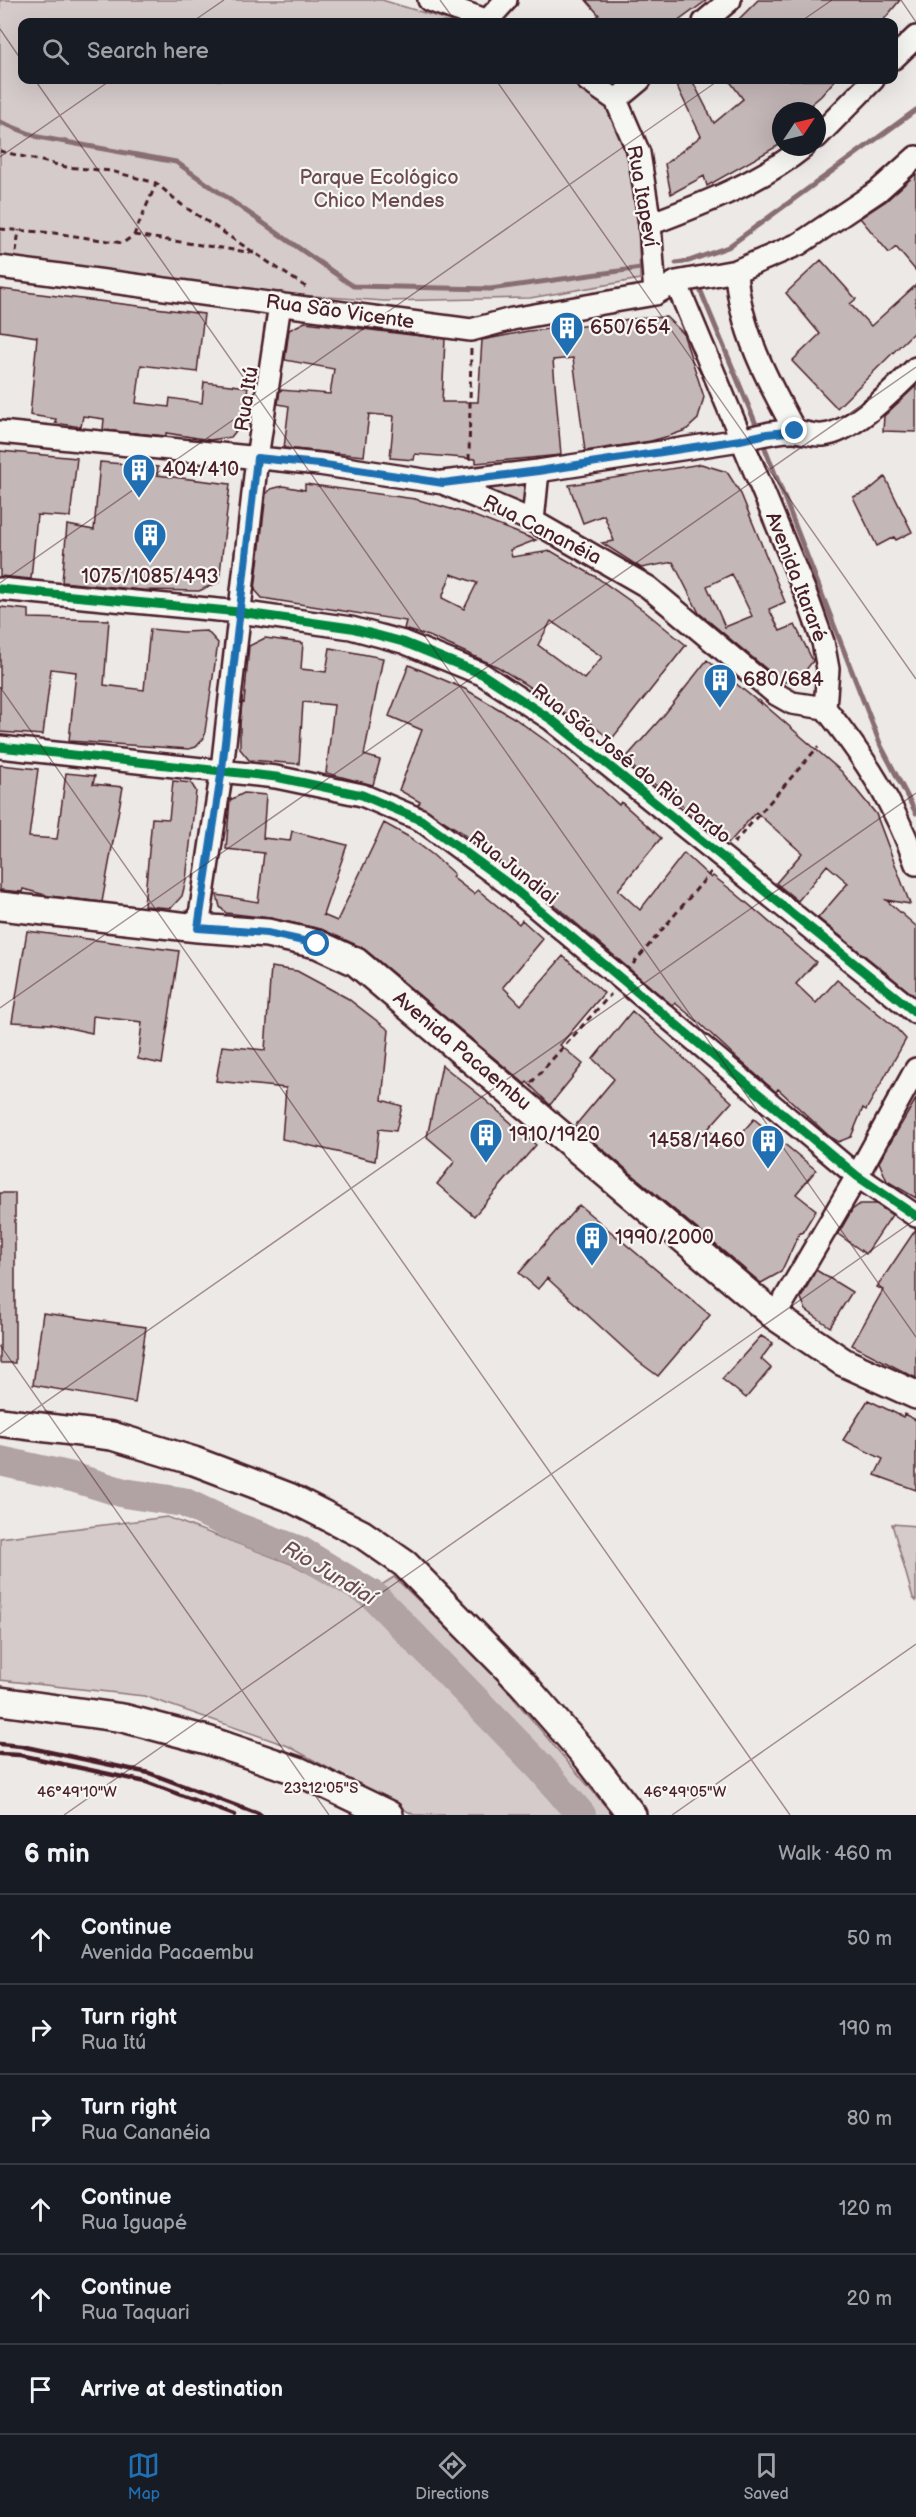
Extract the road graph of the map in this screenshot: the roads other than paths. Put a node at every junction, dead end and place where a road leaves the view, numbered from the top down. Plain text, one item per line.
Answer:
1 (429, 0) edge
2 (506, 0) edge
3 (730, 0) edge
4 (478, 18) edge
5 (492, 18) edge
6 (709, 18) edge
7 (916, 19) edge
8 (906, 46) edge
9 (593, 84) edge
10 (635, 84) edge
11 (869, 84) edge
12 (616, 100) junction
13 (826, 128) edge
14 (793, 156) edge
15 (916, 157) edge
16 (650, 224) junction
17 (0, 267) edge
18 (736, 270) junction
19 (676, 282) junction
20 (654, 294) junction
21 (280, 304) junction
22 (916, 368) edge
23 (795, 431) junction
24 (0, 432) edge
25 (740, 440) junction
26 (257, 458) junction
27 (538, 471) junction
28 (443, 483) junction
29 (533, 521) junction
30 (0, 589) edge
31 (239, 612) junction
32 (825, 708) junction
33 (0, 747) edge
34 (222, 769) junction
35 (916, 864) edge
36 (0, 906) edge
37 (198, 928) junction
38 (916, 1013) edge
39 (916, 1069) edge
40 (857, 1176) junction
41 (916, 1216) edge
42 (775, 1316) junction
43 (916, 1395) edge
44 (0, 1422) edge
45 (0, 1701) edge
46 (389, 1815) edge
47 (632, 1815) edge

1 - 4 street
2 - 5 street
3 - 6 street
7 - 8 street
9 - 12 street
10 - 12 street
11 - 13 street
12 - 16 street, Rua Itapeví
14 - 16 street
15 - 18 street, Rua São Vicente
16 - 20 street, Rua Itapeví
17 - 21 street, Rua São Vicente
18 - 19 street, Rua São Vicente
18 - 23 street
19 - 20 street, Rua São Vicente
19 - 25 street, Avenida Itararé
20 - 21 street, Rua São Vicente
21 - 26 street, Rua Itú
22 - 23 street
23 - 25 street
24 - 26 street, Rua Cananéia
25 - 27 street
25 - 32 street, Avenida Itararé
26 - 28 street, Rua Cananéia
26 - 31 street, Rua Itú
27 - 28 street
27 - 29 street
28 - 29 street, Rua Cananéia
29 - 32 street, Rua Cananéia
30 - 31 street, Rua São José do Rio Pardo
31 - 34 street, Rua Itú
31 - 38 street, Rua São José do Rio Pardo
32 - 35 street
33 - 34 street, Rua Jundiai
34 - 37 street, Rua Itú
34 - 40 street, Rua Jundiai
36 - 37 main road, Avenida Pacaembu
37 - 42 main road, Avenida Pacaembu
39 - 40 street
40 - 41 street, Rua Jundiai
40 - 42 street
42 - 43 main road, Avenida Pacaembu
44 - 47 main road
45 - 46 main road

